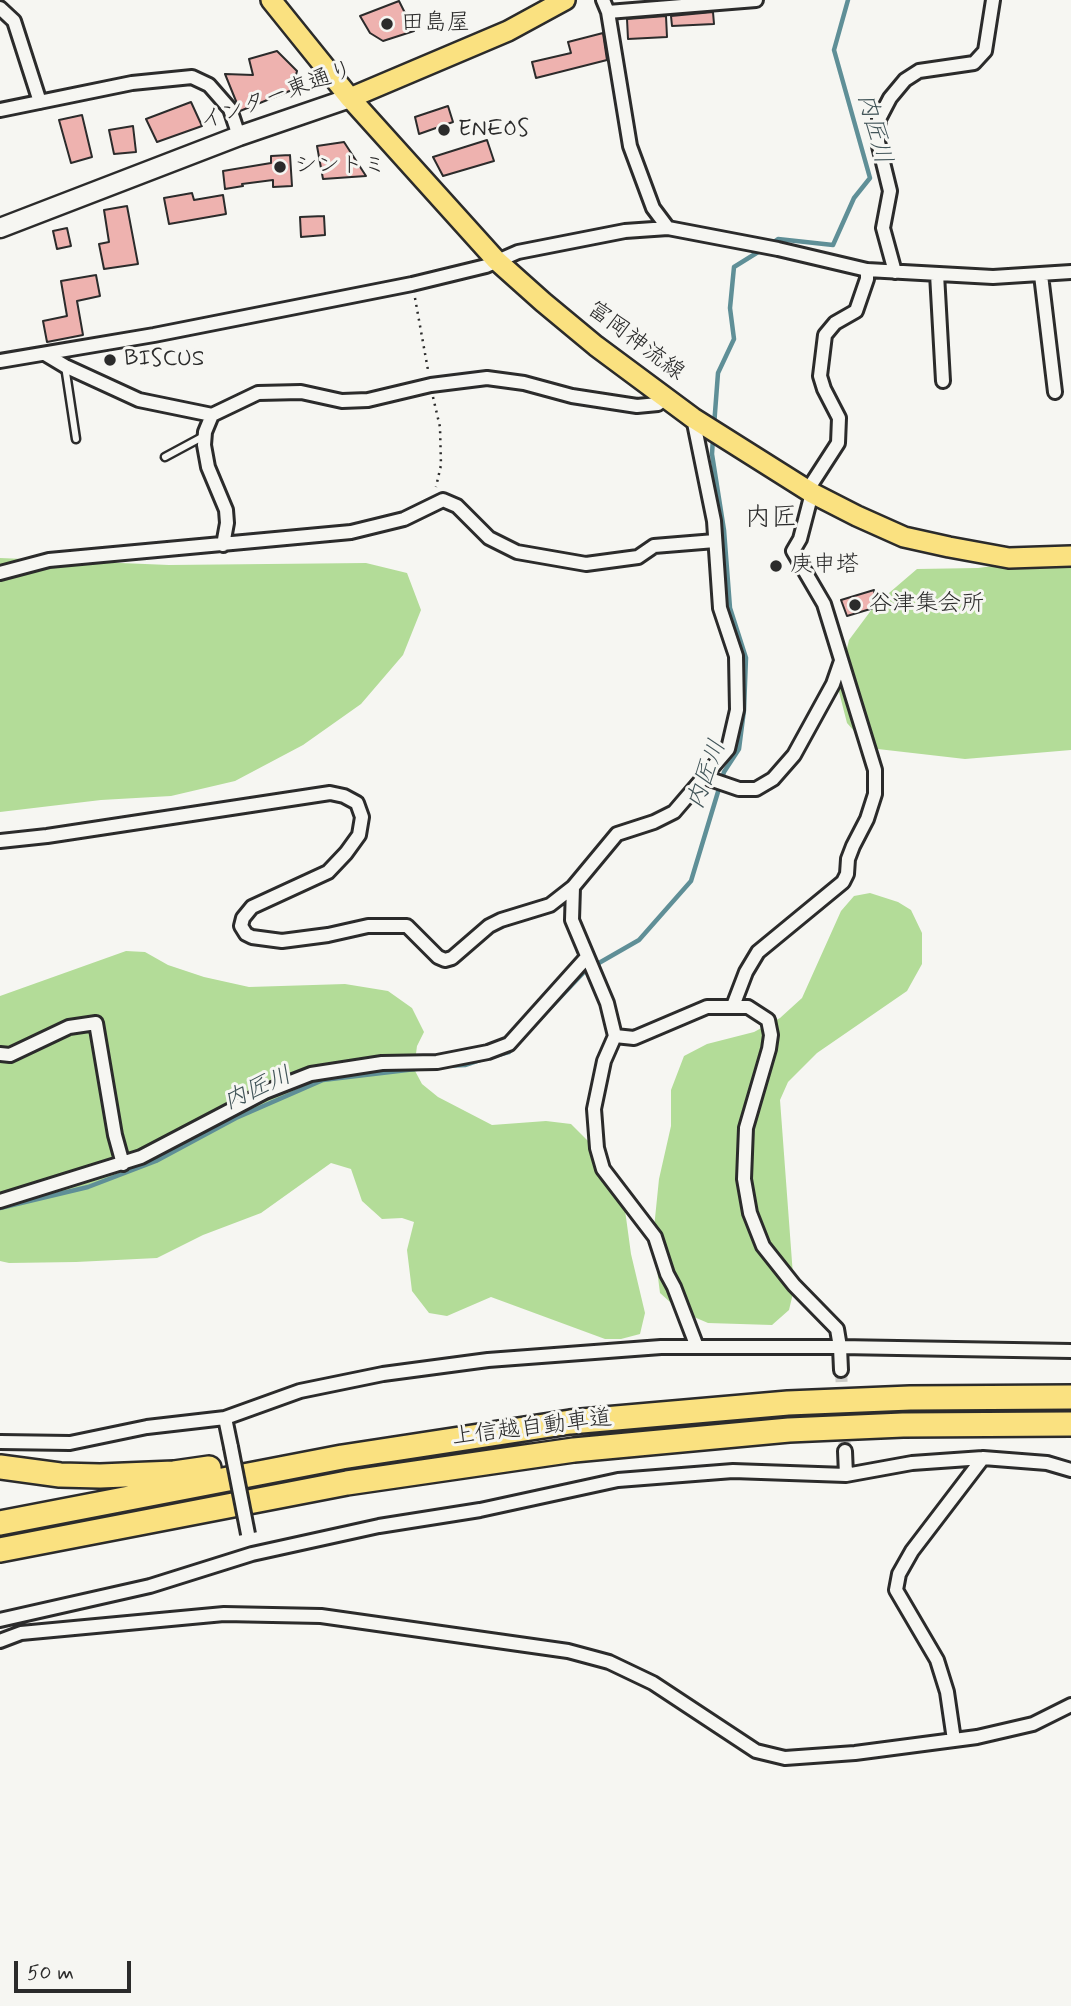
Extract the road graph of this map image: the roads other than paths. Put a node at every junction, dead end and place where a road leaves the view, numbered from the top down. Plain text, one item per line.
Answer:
1 (271, 0) edge
2 (565, 0) edge
3 (756, 0) edge
4 (993, 0) edge
5 (605, 6) edge
6 (0, 8) edge
7 (350, 98) junction
8 (40, 102) junction
9 (0, 110) edge
10 (239, 136) junction
11 (0, 228) edge
12 (668, 228) junction
13 (496, 260) junction
14 (867, 270) junction
15 (895, 272) junction
16 (1071, 272) edge
17 (937, 274) junction
18 (1041, 275) junction
19 (45, 354) junction
20 (0, 360) edge
21 (65, 366) junction
22 (943, 381) dead end
23 (1055, 392) dead end
24 (666, 397) junction
25 (212, 415) junction
26 (693, 418) junction
27 (204, 436) junction
28 (76, 439) dead end
29 (165, 457) dead end
30 (810, 492) junction
31 (715, 541) junction
32 (223, 545) junction
33 (1071, 556) edge
34 (0, 573) edge
35 (841, 661) junction
36 (704, 777) junction
37 (0, 841) edge
38 (573, 887) junction
39 (587, 957) junction
40 (733, 1006) junction
41 (615, 1036) junction
42 (0, 1054) edge
43 (124, 1164) junction
44 (0, 1201) edge
45 (840, 1346) junction
46 (697, 1347) junction
47 (1071, 1351) edge
48 (841, 1370) tunnel mouth
49 (1071, 1397) edge
50 (225, 1418) junction
51 (570, 1422) junction
52 (1071, 1423) edge
53 (0, 1442) edge
54 (845, 1451) tunnel mouth
55 (983, 1458) junction
56 (0, 1467) edge
57 (1071, 1470) edge
58 (846, 1475) junction
59 (0, 1523) edge
60 (0, 1553) edge
61 (252, 1554) junction
62 (0, 1620) edge
63 (0, 1641) edge
64 (1071, 1705) edge
65 (954, 1740) junction

1 - 7 main road, 富岡神流線
2 - 7 main road, インター東通り
3 - 5 street
4 - 15 street
5 - 12 street
6 - 8 street
7 - 10 street, インター東通り
7 - 13 main road, 富岡神流線
8 - 9 street
8 - 10 street
10 - 11 street, インター東通り
12 - 13 street
12 - 14 street
13 - 19 street
13 - 24 main road, 富岡神流線
14 - 15 street
14 - 30 street
15 - 17 street
16 - 18 street
17 - 18 street
17 - 22 street
18 - 23 street
19 - 20 street
19 - 21 street
21 - 25 street
21 - 28 lane
24 - 25 street
24 - 26 main road, 富岡神流線
25 - 27 street
26 - 30 main road, 富岡神流線
26 - 31 street
27 - 29 lane
27 - 32 street
30 - 33 main road, 富岡神流線
30 - 35 street
31 - 32 street
31 - 36 street
32 - 34 street
35 - 36 street
35 - 40 street
36 - 38 street
37 - 38 street
38 - 39 street
39 - 41 street
39 - 43 street
40 - 41 street
40 - 45 street
41 - 46 street
42 - 43 street
43 - 44 street
45 - 46 street
45 - 47 street
45 - 48 street
46 - 50 street
49 - 51 highway, 上信越自動車道
50 - 53 street
50 - 61 street, bridge
51 - 56 highway
51 - 59 highway, 上信越自動車道
52 - 60 highway, 上信越自動車道
54 - 58 street
55 - 57 street
55 - 58 street
55 - 65 street
58 - 61 street
61 - 62 street
63 - 65 street
64 - 65 street

